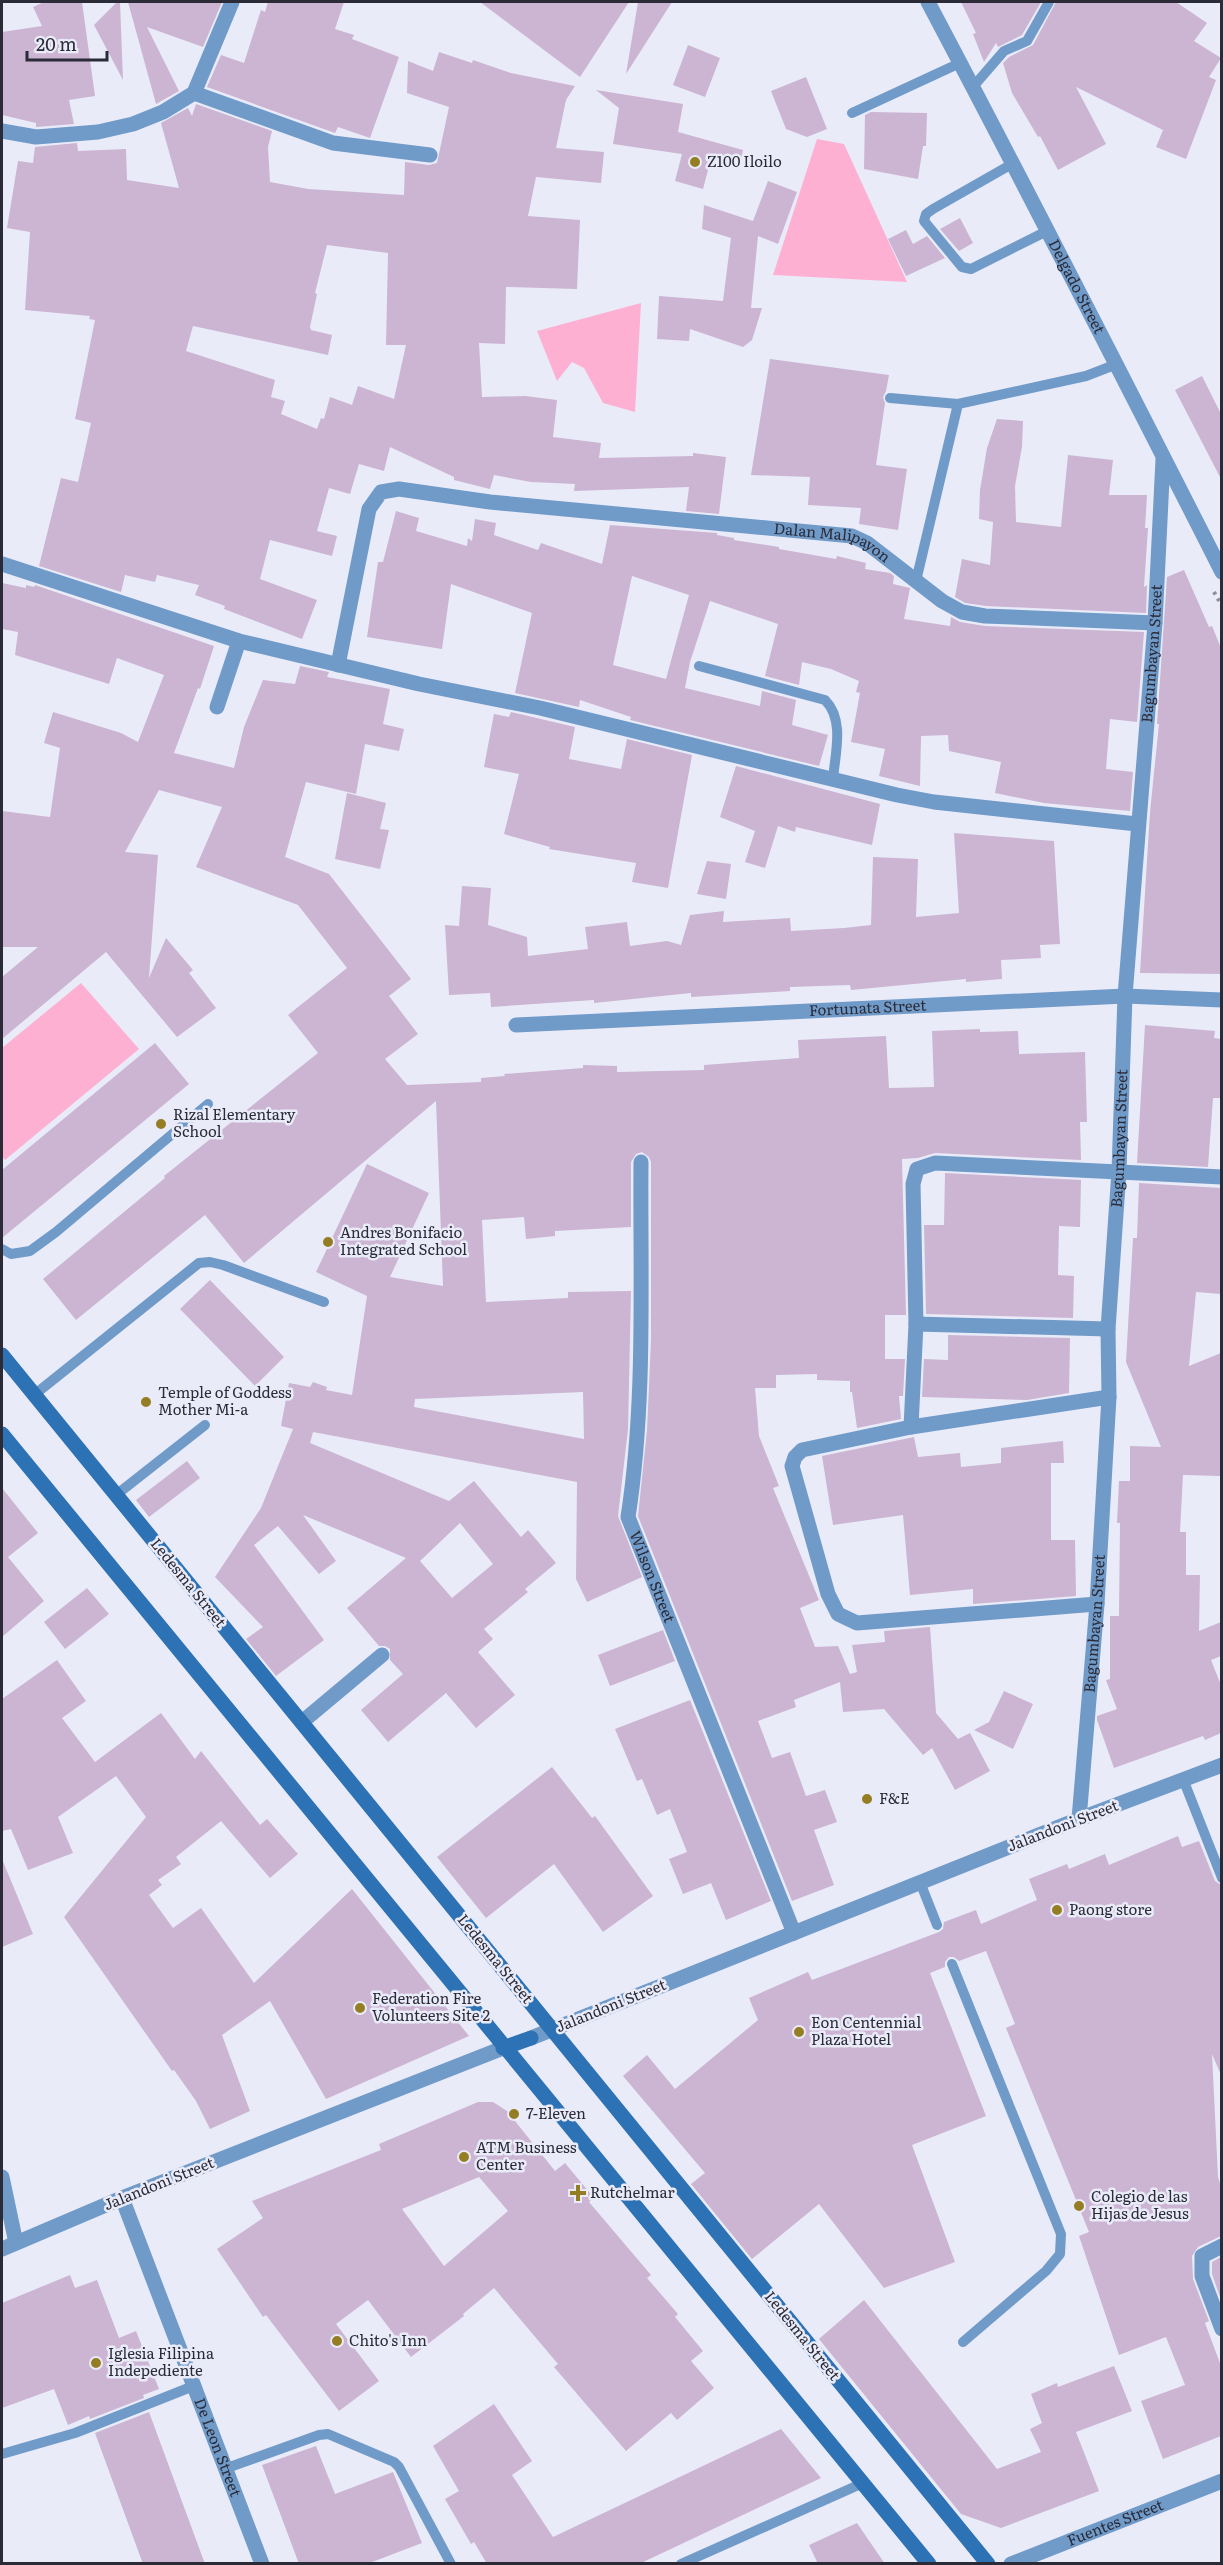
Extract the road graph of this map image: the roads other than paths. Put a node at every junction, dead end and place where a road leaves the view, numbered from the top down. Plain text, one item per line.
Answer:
1 (232, 2) edge
2 (928, 2) edge
3 (1049, 2) edge
4 (960, 63) junction
5 (972, 88) junction
6 (194, 93) junction
7 (852, 113) dead end
8 (2, 131) edge
9 (430, 154) dead end
10 (1012, 164) junction
11 (1047, 231) junction
12 (1117, 364) junction
13 (890, 398) dead end
14 (958, 404) junction
15 (1163, 459) junction
16 (2, 564) edge
17 (1221, 572) edge
18 (916, 580) junction
19 (1155, 623) junction
20 (239, 641) junction
21 (338, 665) junction
22 (699, 666) dead end
23 (217, 707) dead end
24 (833, 779) junction
25 (1137, 824) junction
26 (1125, 996) junction
27 (1221, 1000) edge
28 (516, 1025) dead end
29 (208, 1104) dead end
30 (641, 1162) dead end
31 (1119, 1171) junction
32 (1221, 1177) edge
33 (2, 1249) edge
34 (324, 1302) dead end
35 (916, 1324) junction
36 (1108, 1329) junction
37 (2, 1355) edge
38 (34, 1395) junction
39 (1109, 1397) junction
40 (205, 1425) dead end
41 (911, 1427) junction
42 (2, 1434) edge
43 (116, 1494) junction
44 (1097, 1604) junction
45 (382, 1655) dead end
46 (302, 1722) junction
47 (1221, 1765) edge
48 (1183, 1779) junction
49 (1080, 1819) junction
50 (1221, 1878) edge
51 (920, 1882) junction
52 (937, 1925) dead end
53 (794, 1933) junction
54 (952, 1964) dead end
55 (553, 2029) junction
56 (531, 2038) joint
57 (503, 2048) junction
58 (2, 2177) edge
59 (123, 2198) junction
60 (9, 2246) edge
61 (1221, 2246) edge
62 (1221, 2329) edge
63 (963, 2342) dead end
64 (196, 2385) junction
65 (2, 2454) edge
66 (227, 2468) junction
67 (1221, 2481) edge
68 (863, 2482) junction
69 (262, 2564) edge
70 (451, 2564) edge
71 (681, 2564) edge
72 (929, 2564) edge
73 (988, 2564) edge
74 (1011, 2564) edge

1 - 6 street
2 - 4 street, Delgado Street
3 - 5 lane
4 - 5 street, Delgado Street
4 - 7 lane
5 - 10 street, Delgado Street
6 - 8 street
6 - 9 street
10 - 11 street, Delgado Street
10 - 11 lane
11 - 12 street, Delgado Street
12 - 14 lane
12 - 15 street, Delgado Street
13 - 14 lane
14 - 18 lane
15 - 17 street, Delgado Street
15 - 19 street, Bagumbayan Street
16 - 20 street
18 - 19 street, Dalan Malipayon
18 - 21 street, Dalan Malipayon
19 - 25 street, Bagumbayan Street
20 - 21 street
20 - 23 street
21 - 24 street
22 - 24 lane
24 - 25 street
25 - 26 street, Bagumbayan Street
26 - 27 street, Fortunata Street
26 - 28 street, Fortunata Street
26 - 31 street, Bagumbayan Street
29 - 33 lane
30 - 53 street, Wilson Street
31 - 32 street
31 - 35 street
31 - 36 street, Bagumbayan Street
34 - 38 lane
35 - 36 street
35 - 41 street
36 - 39 street, Bagumbayan Street
37 - 38 main road, Ledesma Street
38 - 43 main road, Ledesma Street
39 - 41 street
39 - 44 street, Bagumbayan Street
40 - 43 lane
41 - 44 street
42 - 57 main road
43 - 46 main road, Ledesma Street
44 - 49 street, Bagumbayan Street
45 - 46 street
46 - 55 main road, Ledesma Street
47 - 48 street, Jalandoni Street
48 - 49 street, Jalandoni Street
48 - 50 lane
49 - 51 street, Jalandoni Street
51 - 52 lane
51 - 53 street, Jalandoni Street
53 - 55 street, Jalandoni Street
54 - 63 lane
55 - 56 street, Jalandoni Street
55 - 73 main road, Ledesma Street
56 - 57 main road, Jalandoni Street
57 - 59 street, Jalandoni Street
57 - 68 main road
58 - 60 street
59 - 60 street, Jalandoni Street
59 - 64 street, De Leon Street
61 - 62 street
64 - 65 lane
64 - 66 street, De Leon Street
66 - 69 street, De Leon Street
66 - 70 lane
67 - 74 street, Fuentes Street
68 - 71 lane
68 - 72 main road

